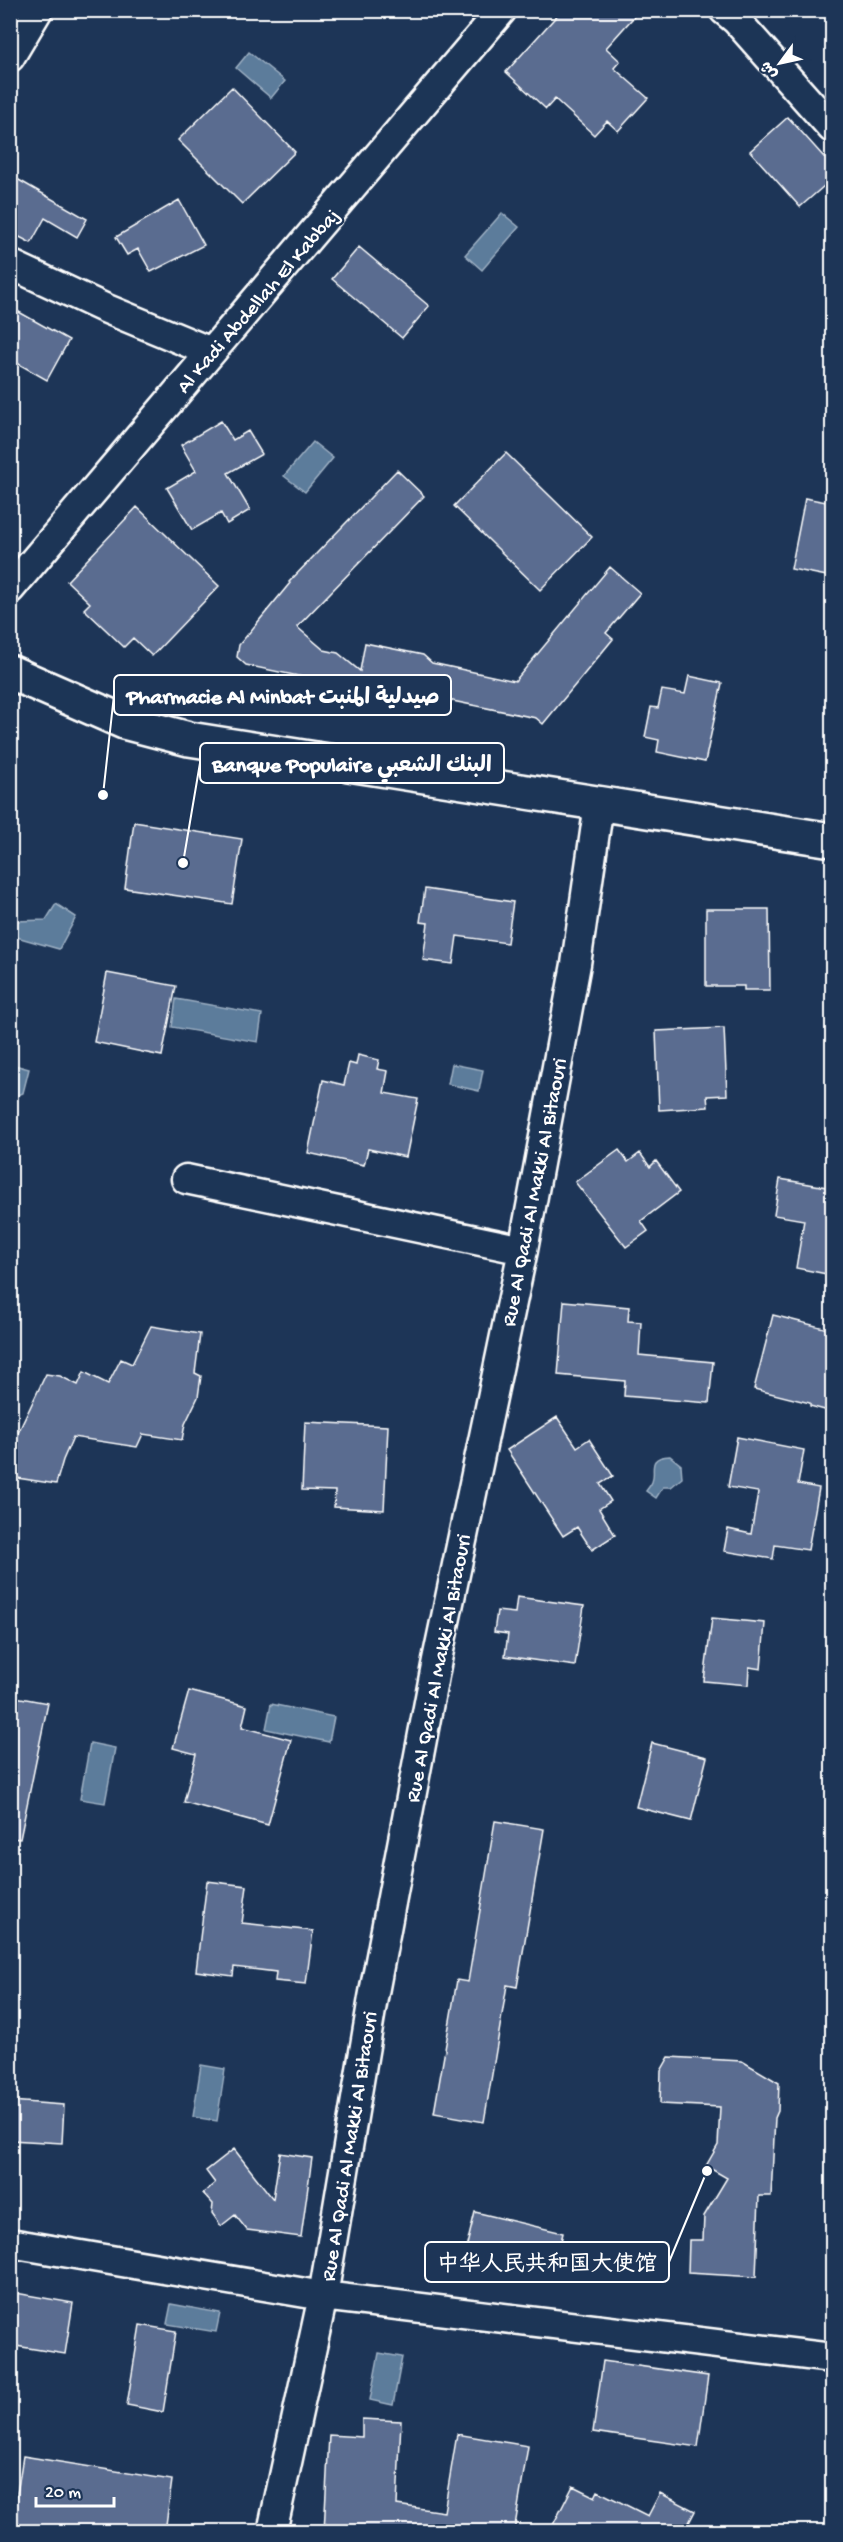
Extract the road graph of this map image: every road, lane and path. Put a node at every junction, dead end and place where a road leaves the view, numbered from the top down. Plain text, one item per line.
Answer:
1 (38, 10) edge
2 (502, 10) edge
3 (724, 10) edge
4 (10, 57) edge
5 (832, 128) edge
6 (10, 264) edge
7 (211, 352) junction
8 (10, 589) edge
9 (10, 672) edge
10 (599, 804) junction
11 (832, 840) edge
12 (186, 1179) dead end
13 (523, 1250) junction
14 (10, 2243) edge
15 (323, 2296) junction
16 (832, 2358) edge
17 (272, 2532) edge

1 - 4 street
2 - 7 street, Al Kadi Abdellah El Kabbaj
3 - 5 street
6 - 7 street
7 - 8 street, Al Kadi Abdellah El Kabbaj
9 - 10 main road
10 - 11 main road
10 - 13 street, Rue Al Qadi Al Makki Al Bitaouri
12 - 13 street
13 - 15 street, Rue Al Qadi Al Makki Al Bitaouri
14 - 15 street
15 - 16 street
15 - 17 street, Rue Al Qadi Al Makki Al Bitaouri

